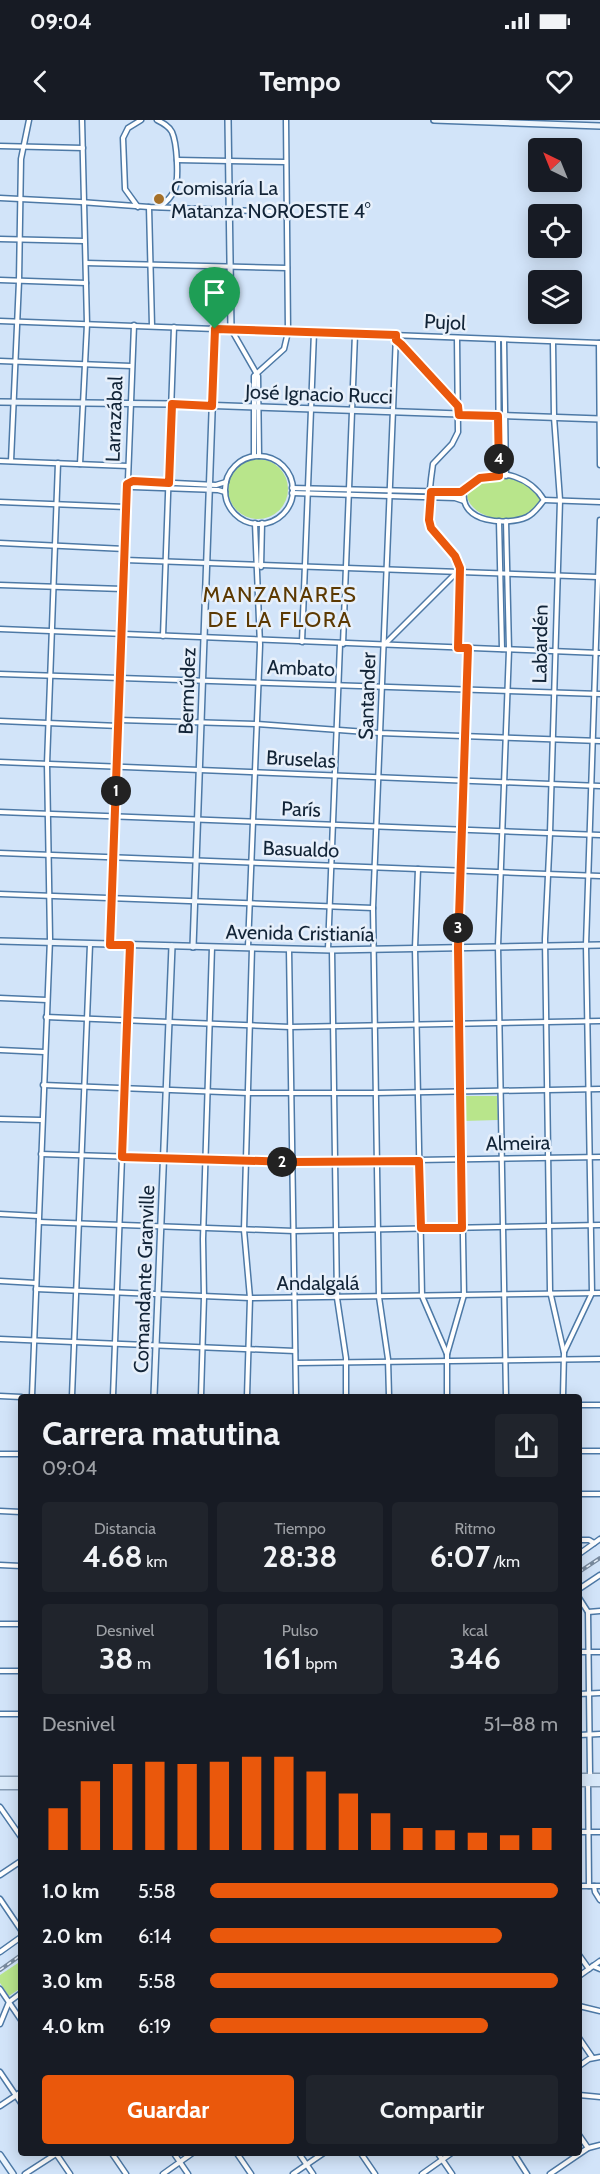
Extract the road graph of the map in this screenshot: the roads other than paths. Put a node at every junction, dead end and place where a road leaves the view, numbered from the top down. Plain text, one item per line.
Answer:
1 (29, 120) edge
2 (81, 120) edge
3 (141, 120) edge
4 (157, 120) edge
5 (228, 120) edge
6 (286, 120) edge
7 (434, 120) edge
8 (503, 121) edge
9 (572, 123) edge
10 (600, 126) edge
11 (0, 146) edge
12 (23, 147) junction
13 (82, 148) junction
14 (177, 160) junction
15 (228, 161) junction
16 (285, 162) junction
17 (0, 198) edge
18 (21, 199) junction
19 (84, 202) junction
20 (138, 207) junction
21 (149, 207) junction
22 (159, 208) junction
23 (229, 210) junction
24 (286, 212) junction
25 (0, 239) edge
26 (20, 240) junction
27 (84, 242) junction
28 (86, 263) junction
29 (151, 264) junction
30 (230, 267) junction
31 (287, 268) junction
32 (0, 280) edge
33 (19, 281) junction
34 (86, 283) junction
35 (0, 321) edge
36 (17, 322) junction
37 (87, 324) junction
38 (134, 325) junction
39 (152, 326) junction
40 (174, 327) junction
41 (215, 329) junction
42 (231, 329) junction
43 (288, 332) junction
44 (314, 332) junction
45 (355, 334) junction
46 (396, 338) junction
47 (457, 338) junction
48 (501, 340) junction
49 (553, 343) junction
50 (600, 343) edge
51 (0, 362) edge
52 (14, 362) junction
53 (85, 364) junction
54 (131, 366) junction
55 (256, 372) junction
56 (0, 402) edge
57 (13, 403) junction
58 (83, 404) junction
59 (130, 404) junction
60 (172, 404) junction
61 (212, 406) junction
62 (458, 406) junction
63 (257, 407) junction
64 (311, 409) junction
65 (352, 411) junction
66 (393, 412) junction
67 (459, 415) junction
68 (502, 416) junction
69 (554, 417) junction
70 (600, 419) edge
71 (257, 456) junction
72 (0, 461) edge
73 (11, 461) junction
74 (58, 463) junction
75 (80, 464) junction
76 (600, 465) edge
77 (128, 466) junction
78 (499, 476) junction
79 (506, 476) junction
80 (226, 482) junction
81 (127, 484) junction
82 (168, 486) junction
83 (209, 487) junction
84 (292, 490) junction
85 (307, 491) junction
86 (464, 491) junction
87 (225, 492) junction
88 (349, 492) junction
89 (431, 492) junction
90 (389, 494) junction
91 (430, 498) junction
92 (544, 500) junction
93 (560, 500) junction
94 (464, 501) junction
95 (0, 502) edge
96 (600, 502) edge
97 (57, 504) junction
98 (126, 507) junction
99 (600, 520) edge
100 (499, 521) junction
101 (506, 521) junction
102 (255, 523) junction
103 (262, 523) junction
104 (0, 543) edge
105 (56, 546) junction
106 (125, 549) junction
107 (125, 560) junction
108 (166, 562) junction
109 (207, 564) junction
110 (255, 565) junction
111 (261, 565) junction
112 (304, 567) junction
113 (346, 568) junction
114 (388, 570) junction
115 (258, 573) junction
116 (458, 573) junction
117 (501, 574) junction
118 (507, 574) junction
119 (556, 576) junction
120 (599, 577) edge
121 (0, 585) edge
122 (54, 587) junction
123 (123, 589) junction
124 (0, 629) edge
125 (52, 630) junction
126 (122, 634) junction
127 (385, 634) junction
128 (392, 635) junction
129 (163, 636) junction
130 (204, 638) junction
131 (259, 640) junction
132 (302, 642) junction
133 (341, 644) junction
134 (384, 645) junction
135 (458, 648) junction
136 (468, 648) junction
137 (502, 649) junction
138 (508, 650) junction
139 (556, 651) junction
140 (598, 653) edge
141 (0, 674) edge
142 (51, 675) junction
143 (120, 677) junction
144 (202, 680) junction
145 (258, 682) junction
146 (338, 685) junction
147 (382, 687) junction
148 (467, 689) junction
149 (508, 690) junction
150 (554, 692) junction
151 (598, 694) edge
152 (119, 720) junction
153 (0, 721) edge
154 (200, 722) junction
155 (49, 723) junction
156 (257, 724) junction
157 (118, 726) junction
158 (336, 731) junction
159 (380, 733) junction
160 (465, 735) junction
161 (506, 737) junction
162 (553, 739) junction
163 (593, 740) junction
164 (600, 741) edge
165 (0, 762) edge
166 (47, 764) junction
167 (117, 767) junction
168 (199, 769) junction
169 (255, 771) junction
170 (334, 776) junction
171 (379, 777) junction
172 (463, 780) junction
173 (504, 782) junction
174 (551, 784) junction
175 (592, 785) junction
176 (600, 786) edge
177 (0, 812) edge
178 (48, 814) junction
179 (115, 817) junction
180 (198, 820) junction
181 (253, 822) junction
182 (332, 825) junction
183 (377, 827) junction
184 (462, 829) junction
185 (503, 832) junction
186 (550, 833) junction
187 (590, 835) junction
188 (600, 835) edge
189 (0, 853) edge
190 (49, 855) junction
191 (113, 857) junction
192 (196, 860) junction
193 (251, 862) junction
194 (331, 866) junction
195 (376, 867) junction
196 (418, 869) junction
197 (460, 870) junction
198 (501, 872) junction
199 (548, 874) junction
200 (589, 876) junction
201 (600, 876) edge
202 (0, 894) edge
203 (49, 896) junction
204 (112, 898) junction
205 (194, 902) junction
206 (250, 904) junction
207 (329, 906) junction
208 (374, 908) junction
209 (0, 941) edge
210 (49, 943) junction
211 (90, 944) junction
212 (110, 945) junction
213 (130, 945) junction
214 (586, 945) junction
215 (600, 945) edge
216 (172, 946) junction
217 (498, 946) junction
218 (545, 946) junction
219 (193, 947) junction
220 (212, 947) junction
221 (458, 947) junction
222 (250, 948) junction
223 (415, 948) junction
224 (289, 949) junction
225 (373, 949) junction
226 (330, 950) junction
227 (0, 998) edge
228 (47, 1000) junction
229 (46, 1017) junction
230 (87, 1019) junction
231 (128, 1021) junction
232 (546, 1021) junction
233 (587, 1021) junction
234 (600, 1021) edge
235 (168, 1022) junction
236 (499, 1022) junction
237 (458, 1023) junction
238 (210, 1024) junction
239 (416, 1024) junction
240 (250, 1025) junction
241 (374, 1025) junction
242 (333, 1026) junction
243 (291, 1027) junction
244 (0, 1050) edge
245 (44, 1052) junction
246 (43, 1085) junction
247 (85, 1087) junction
248 (125, 1089) junction
249 (547, 1089) junction
250 (588, 1089) junction
251 (600, 1089) edge
252 (166, 1090) junction
253 (501, 1090) junction
254 (460, 1091) junction
255 (207, 1092) junction
256 (418, 1092) junction
257 (248, 1093) junction
258 (291, 1093) junction
259 (334, 1093) junction
260 (376, 1093) junction
261 (0, 1119) edge
262 (41, 1120) junction
263 (41, 1154) junction
264 (82, 1155) junction
265 (122, 1157) junction
266 (549, 1157) junction
267 (589, 1157) junction
268 (600, 1157) edge
269 (502, 1158) junction
270 (164, 1159) junction
271 (461, 1159) junction
272 (204, 1160) junction
273 (377, 1161) junction
274 (419, 1161) junction
275 (246, 1162) junction
276 (293, 1162) junction
277 (335, 1162) junction
278 (0, 1214) edge
279 (39, 1216) junction
280 (39, 1222) junction
281 (79, 1224) junction
282 (120, 1225) junction
283 (549, 1225) junction
284 (590, 1225) junction
285 (600, 1225) edge
286 (161, 1227) junction
287 (504, 1227) junction
288 (203, 1228) junction
289 (421, 1228) junction
290 (462, 1228) junction
291 (378, 1229) junction
292 (244, 1230) junction
293 (336, 1230) junction
294 (294, 1231) junction
295 (0, 1281) edge
296 (36, 1283) junction
297 (36, 1290) junction
298 (77, 1292) junction
299 (117, 1293) junction
300 (592, 1293) junction
301 (600, 1293) edge
302 (551, 1294) junction
303 (158, 1295) junction
304 (464, 1295) junction
305 (504, 1295) junction
306 (422, 1296) junction
307 (204, 1297) junction
308 (380, 1297) junction
309 (250, 1298) junction
310 (295, 1298) junction
311 (337, 1298) junction
312 (0, 1339) edge
313 (33, 1341) junction
314 (74, 1342) junction
315 (115, 1344) junction
316 (156, 1346) junction
317 (203, 1348) junction
318 (249, 1349) junction
319 (295, 1351) junction
320 (564, 1353) junction
321 (447, 1354) junction
322 (563, 1359) junction
323 (600, 1359) edge
324 (505, 1360) junction
325 (447, 1361) junction
326 (388, 1362) junction
327 (296, 1363) junction
328 (345, 1363) junction
329 (32, 1394) edge
330 (72, 1394) edge
331 (113, 1394) edge
332 (154, 1394) edge
333 (201, 1394) edge
334 (247, 1394) edge
335 (296, 1394) edge
336 (346, 1394) edge
337 (389, 1394) edge
338 (447, 1394) edge
339 (506, 1394) edge
340 (563, 1394) edge
341 (0, 1396) edge
342 (18, 1397) edge
343 (600, 1404) edge
344 (582, 1405) edge
345 (582, 1451) edge
346 (600, 1451) edge
347 (0, 1454) edge
348 (18, 1454) edge
349 (582, 1494) edge
350 (600, 1494) edge
351 (0, 1511) edge
352 (18, 1512) edge
353 (600, 1539) edge
354 (582, 1540) edge
355 (594, 1543) junction
356 (582, 1552) edge
357 (0, 1565) edge
358 (18, 1566) edge
359 (600, 1575) edge
360 (582, 1587) edge
361 (582, 1603) edge
362 (600, 1611) edge
363 (588, 1612) junction
364 (0, 1624) edge
365 (18, 1624) edge
366 (582, 1652) edge
367 (588, 1652) junction
368 (600, 1652) edge
369 (0, 1671) edge
370 (18, 1671) edge
371 (582, 1694) edge
372 (589, 1694) junction
373 (600, 1694) edge
374 (0, 1714) edge
375 (18, 1714) edge
376 (600, 1734) edge
377 (582, 1735) edge
378 (590, 1735) junction
379 (600, 1777) edge
380 (582, 1778) edge
381 (0, 1780) edge
382 (18, 1780) edge
383 (589, 1780) junction
384 (582, 1782) edge
385 (600, 1783) edge
386 (0, 1786) edge
387 (18, 1786) edge
388 (0, 1807) edge
389 (582, 1832) edge
390 (588, 1832) junction
391 (600, 1832) edge
392 (18, 1834) edge
393 (18, 1863) edge
394 (0, 1875) edge
395 (582, 1886) edge
396 (592, 1886) junction
397 (600, 1886) edge
398 (0, 1899) edge
399 (600, 1900) edge
400 (18, 1926) edge
401 (18, 1939) edge
402 (0, 1952) edge
403 (582, 1959) edge
404 (600, 1961) edge
405 (593, 1966) junction
406 (589, 1969) junction
407 (600, 1969) edge
408 (582, 1974) edge
409 (0, 1989) edge
410 (18, 1995) edge
411 (9, 2002) junction
412 (582, 2007) edge
413 (600, 2011) edge
414 (18, 2016) edge
415 (0, 2024) edge
416 (582, 2042) edge
417 (592, 2057) junction
418 (600, 2057) edge
419 (582, 2064) edge
420 (0, 2072) edge
421 (16, 2095) junction
422 (582, 2095) edge
423 (600, 2097) edge
424 (18, 2098) edge
425 (0, 2106) edge
426 (582, 2139) edge
427 (600, 2145) edge
428 (588, 2148) junction
429 (582, 2152) edge
430 (0, 2155) edge
431 (52, 2156) edge
432 (59, 2156) edge
433 (114, 2156) edge
434 (176, 2156) edge
435 (188, 2156) edge
436 (239, 2156) edge
437 (300, 2156) edge
438 (319, 2156) edge
439 (363, 2156) edge
440 (440, 2156) edge
441 (448, 2156) edge
442 (516, 2156) edge
443 (576, 2156) edge
444 (442, 2160) junction
445 (180, 2162) junction
446 (306, 2165) junction
447 (13, 2174) edge
448 (25, 2174) edge
449 (70, 2174) edge
450 (126, 2174) edge
451 (163, 2174) edge
452 (188, 2174) edge
453 (251, 2174) edge
454 (293, 2174) edge
455 (312, 2174) edge
456 (375, 2174) edge
457 (422, 2174) edge
458 (452, 2174) edge
459 (527, 2174) edge
460 (550, 2174) edge

1 - 12 street
2 - 13 street
3 - 20 street
4 - 14 street
5 - 15 street
6 - 16 street
7 - 8 street
8 - 9 street
9 - 10 street
11 - 12 street
12 - 13 street
12 - 18 street
13 - 19 street
14 - 15 street
14 - 22 street
15 - 16 street
15 - 23 street
16 - 24 street
17 - 18 street
18 - 19 street
18 - 26 street
19 - 20 street
19 - 27 street
20 - 21 street
21 - 22 street
21 - 29 street
22 - 23 street
23 - 24 street
23 - 30 street
24 - 31 street
25 - 26 street
26 - 27 street
26 - 33 street
27 - 28 street
28 - 29 street
28 - 34 street
29 - 30 street
29 - 39 street
30 - 31 street
30 - 42 street
31 - 43 street
32 - 33 street
33 - 34 street
33 - 36 street
34 - 37 street
35 - 36 street, Pujol
36 - 37 street, Pujol
36 - 52 street
37 - 38 street, Pujol
37 - 53 street
38 - 39 street, Pujol
38 - 54 street, Larrazábal
39 - 40 street, Pujol
40 - 41 street, Pujol
40 - 60 street
41 - 42 street, Pujol
41 - 61 street, Bermúdez
42 - 43 street, Pujol
42 - 55 street
43 - 44 street, Pujol
43 - 55 street
44 - 45 street, Pujol
44 - 64 street
45 - 46 street, Pujol
45 - 65 street
46 - 47 street, Pujol
46 - 62 street
46 - 66 street, Santander
47 - 48 street, Pujol
47 - 62 street
48 - 49 street, Pujol
48 - 68 street
49 - 50 street, Pujol
49 - 69 street, Labardén
50 - 70 street
51 - 52 street
52 - 53 street
52 - 57 street
53 - 54 street
53 - 58 street
54 - 59 street, Larrazábal
55 - 63 street
56 - 57 street, José Ignacio Rucci
57 - 58 street, José Ignacio Rucci
57 - 73 street
58 - 59 street, José Ignacio Rucci
58 - 75 street
59 - 60 street, José Ignacio Rucci
59 - 77 street, Larrazábal
60 - 61 street, José Ignacio Rucci
60 - 82 street
61 - 63 street, José Ignacio Rucci
61 - 83 street, Bermúdez
62 - 67 street
63 - 64 street, José Ignacio Rucci
63 - 71 street
64 - 65 street, José Ignacio Rucci
64 - 85 street
65 - 66 street, José Ignacio Rucci
65 - 88 street
66 - 67 street, José Ignacio Rucci
66 - 90 street, Santander
67 - 68 street, José Ignacio Rucci
67 - 89 street
68 - 69 street, José Ignacio Rucci
68 - 78 street
68 - 79 street
69 - 70 street, José Ignacio Rucci
69 - 93 street, Labardén
70 - 76 street
71 - 80 street
71 - 84 street
72 - 73 street
73 - 74 street
74 - 75 street
74 - 97 street
75 - 77 street
77 - 81 street, Larrazábal
78 - 79 street
78 - 86 street
79 - 92 street
80 - 83 street
80 - 87 street
81 - 82 street
81 - 98 street, Larrazábal
82 - 83 street
82 - 108 street
83 - 87 street
83 - 109 street, Bermúdez
84 - 85 street
84 - 103 street
85 - 88 street
85 - 112 street
86 - 89 street
86 - 94 street
87 - 102 street
88 - 90 street
88 - 113 street
89 - 90 street
89 - 91 street
90 - 91 street
90 - 114 street, Santander
91 - 94 street
91 - 116 street
92 - 93 street
92 - 101 street
93 - 96 street
93 - 119 street, Labardén
94 - 100 street
95 - 97 street
97 - 98 street
97 - 105 street
98 - 106 street, Larrazábal
99 - 120 street
100 - 101 street
100 - 117 street
101 - 118 street
102 - 103 street
102 - 110 street
103 - 111 street
104 - 105 street
105 - 106 street
105 - 122 street
106 - 107 street, Larrazábal
107 - 108 street
107 - 123 street, Larrazábal
108 - 109 street
108 - 129 street
109 - 110 street
109 - 130 street, Bermúdez
110 - 111 street
110 - 115 street
111 - 112 street
111 - 115 street
112 - 113 street
112 - 132 street
113 - 114 street
113 - 133 street
114 - 116 street
114 - 127 street, Santander
115 - 131 street
116 - 117 street
116 - 128 street
116 - 135 street
117 - 118 street
117 - 137 street
118 - 119 street
118 - 138 street
119 - 120 street
119 - 139 street, Labardén
120 - 140 street
121 - 122 street
122 - 123 street
122 - 125 street
123 - 126 street, Larrazábal
124 - 125 street
125 - 126 street
125 - 142 street
126 - 129 street
126 - 143 street, Larrazábal
127 - 128 street
127 - 134 street, Santander
128 - 134 street
129 - 130 street
130 - 131 street
130 - 144 street, Bermúdez
131 - 132 street
131 - 145 street
132 - 133 street
133 - 134 street
133 - 146 street
134 - 135 street
134 - 147 street, Santander
135 - 136 street
136 - 137 street
136 - 148 street
137 - 138 street
138 - 139 street
138 - 149 street
139 - 140 street
139 - 150 street, Labardén
140 - 151 street
141 - 142 street, Ambato
142 - 143 street, Ambato
142 - 155 street
143 - 144 street, Ambato
143 - 152 street, Larrazábal
144 - 145 street, Ambato
144 - 154 street, Bermúdez
145 - 146 street, Ambato
145 - 156 street
146 - 147 street, Ambato
146 - 158 street
147 - 148 street, Ambato
147 - 159 street, Santander
148 - 149 street, Ambato
148 - 160 street
149 - 150 street, Ambato
149 - 161 street
150 - 151 street, Ambato
150 - 162 street, Labardén
151 - 163 street
152 - 154 street
152 - 157 street, Larrazábal
153 - 155 street
154 - 156 street
154 - 168 street, Bermúdez
155 - 157 street
155 - 166 street
156 - 158 street
156 - 169 street
157 - 167 street, Larrazábal
158 - 159 street
158 - 170 street
159 - 160 street
159 - 171 street, Santander
160 - 161 street
160 - 172 street
161 - 162 street
161 - 173 street
162 - 163 street
162 - 174 street, Labardén
163 - 164 street
163 - 175 street
165 - 166 street, Bruselas
166 - 167 street, Bruselas
166 - 178 street
167 - 168 street, Bruselas
167 - 179 street, Larrazábal
168 - 169 street, Bruselas
168 - 180 street, Bermúdez
169 - 170 street, Bruselas
169 - 181 street
170 - 171 street, Bruselas
170 - 182 street
171 - 172 street, Bruselas
171 - 183 street, Santander
172 - 173 street, Bruselas
172 - 184 street
173 - 174 street, Bruselas
173 - 185 street
174 - 175 street, Bruselas
174 - 186 street, Labardén
175 - 176 street, Bruselas
175 - 187 street
177 - 178 street, París
178 - 179 street, París
178 - 190 street
179 - 180 street, París
179 - 191 street, Larrazábal
180 - 181 street, París
180 - 192 street, Bermúdez
181 - 182 street, París
181 - 193 street
182 - 183 street, París
182 - 194 street
183 - 184 street, París
183 - 195 street, Santander
184 - 185 street, París
184 - 197 street
185 - 186 street, París
185 - 198 street
186 - 187 street, París
186 - 199 street, Labardén
187 - 188 street, París
187 - 200 street
189 - 190 street, Basualdo
190 - 191 street, Basualdo
190 - 203 street
191 - 192 street, Basualdo
191 - 204 street, Larrazábal
192 - 193 street, Basualdo
192 - 205 street, Bermúdez
193 - 194 street, Basualdo
193 - 206 street
194 - 195 street, Basualdo
194 - 207 street
195 - 196 street, Basualdo
195 - 208 street, Santander
196 - 197 street, Basualdo
196 - 223 street
197 - 198 street, Basualdo
197 - 221 street
198 - 199 street, Basualdo
198 - 217 street
199 - 200 street, Basualdo
199 - 218 street, Labardén
200 - 201 street, Basualdo
200 - 214 street
202 - 203 street
203 - 204 street
203 - 210 street
204 - 205 street
204 - 212 street, Larrazábal
205 - 206 street
205 - 219 street, Bermúdez
206 - 207 street
206 - 222 street
207 - 208 street
207 - 226 street
208 - 225 street, Santander
209 - 210 street, Avenida Cristianía
210 - 211 street, Avenida Cristianía
210 - 228 street
211 - 212 street, Avenida Cristianía
211 - 230 street
212 - 213 street, Avenida Cristianía
213 - 216 street, Avenida Cristianía
213 - 231 street
214 - 215 street, Avenida Cristianía
214 - 218 street, Avenida Cristianía
214 - 233 street
216 - 219 street, Avenida Cristianía
216 - 235 street, Comandante Granville
217 - 218 street, Avenida Cristianía
217 - 221 street, Avenida Cristianía
217 - 236 street
218 - 232 street, Labardén
219 - 220 street, Avenida Cristianía
220 - 222 street, Avenida Cristianía
220 - 238 street
221 - 223 street, Avenida Cristianía
221 - 237 street
222 - 224 street, Avenida Cristianía
222 - 240 street
223 - 225 street, Avenida Cristianía
223 - 239 street
224 - 226 street, Avenida Cristianía
224 - 243 street
225 - 226 street, Avenida Cristianía
225 - 241 street, Santander
226 - 242 street
227 - 228 street
228 - 229 street
229 - 230 street
229 - 245 street
230 - 231 street
230 - 247 street
231 - 235 street
231 - 248 street
232 - 233 street
232 - 236 street
232 - 249 street, Labardén
233 - 234 street
233 - 250 street
235 - 238 street
235 - 252 street, Comandante Granville
236 - 237 street
236 - 253 street
237 - 239 street
237 - 254 street
238 - 240 street
238 - 255 street
239 - 241 street
239 - 256 street
240 - 243 street
240 - 257 street
241 - 242 street
241 - 260 street, Santander
242 - 243 street
242 - 259 street
243 - 258 street
244 - 245 street
245 - 246 street
246 - 247 street
246 - 262 street
247 - 248 street
247 - 264 street
248 - 252 street
248 - 265 street
249 - 250 street
249 - 253 street
249 - 266 street, Labardén
250 - 251 street
250 - 267 street
252 - 255 street
252 - 270 street, Comandante Granville
253 - 254 street
253 - 269 street
254 - 256 street
254 - 271 street
255 - 257 street
255 - 272 street
256 - 260 street
256 - 274 street
257 - 258 street
257 - 275 street
258 - 259 street
258 - 276 street
259 - 260 street
259 - 277 street
260 - 273 street, Santander
261 - 262 street
262 - 263 street
263 - 264 street, Almeira
263 - 279 street
264 - 265 street, Almeira
264 - 281 street
265 - 270 street, Almeira
265 - 282 street
266 - 267 street, Almeira
266 - 269 street, Almeira
266 - 283 street, Labardén
267 - 268 street, Almeira
267 - 284 street
269 - 271 street, Almeira
269 - 287 street
270 - 272 street, Almeira
270 - 286 street, Comandante Granville
271 - 274 street, Almeira
271 - 290 street
272 - 275 street, Almeira
272 - 288 street
273 - 274 street, Almeira
273 - 277 street, Almeira
273 - 291 street, Santander
274 - 289 street
275 - 276 street, Almeira
275 - 292 street
276 - 277 street, Almeira
276 - 294 street
277 - 293 street
278 - 279 street
279 - 280 street
280 - 281 street
280 - 296 street
281 - 282 street
281 - 298 street
282 - 286 street
282 - 299 street
283 - 284 street
283 - 287 street
283 - 302 street, Labardén
284 - 285 street
284 - 300 street
286 - 288 street
286 - 303 street, Comandante Granville
287 - 290 street
287 - 305 street
288 - 292 street
288 - 307 street
289 - 290 street
289 - 291 street
289 - 306 street
290 - 304 street
291 - 293 street
291 - 308 street, Santander
292 - 294 street
292 - 309 street
293 - 294 street
293 - 311 street
294 - 310 street
295 - 296 street
296 - 297 street
297 - 298 street, Andalgalá
297 - 313 street
298 - 299 street, Andalgalá
298 - 314 street
299 - 303 street, Andalgalá
299 - 315 street
300 - 301 street, Andalgalá
300 - 302 street, Andalgalá
300 - 320 street
302 - 305 street, Andalgalá
302 - 320 street, Labardén
303 - 307 street, Andalgalá
303 - 316 street, Comandante Granville
304 - 305 street, Andalgalá
304 - 306 street, Andalgalá
304 - 321 street
305 - 324 street
306 - 308 street, Andalgalá
306 - 321 street
307 - 309 street, Andalgalá
307 - 317 street
308 - 311 street, Andalgalá
308 - 326 street, Santander
309 - 310 street, Andalgalá
309 - 318 street
310 - 311 street, Andalgalá
310 - 319 street
311 - 328 street
312 - 313 street
313 - 314 street
313 - 329 street
314 - 315 street
314 - 330 street
315 - 316 street
315 - 331 street
316 - 317 street
316 - 332 street, Comandante Granville
317 - 318 street
317 - 333 street
318 - 319 street
318 - 334 street
319 - 327 street
320 - 322 street
321 - 325 street
322 - 323 street
322 - 324 street
322 - 340 street
324 - 325 street
324 - 339 street
325 - 326 street
325 - 338 street
326 - 328 street
326 - 337 street, Santander
327 - 328 street
327 - 335 street
328 - 336 street
341 - 342 street
343 - 344 street
345 - 346 street
347 - 348 street
349 - 350 street
351 - 352 street
353 - 355 street
354 - 355 street
355 - 356 street
357 - 358 street
359 - 360 street
361 - 363 street
362 - 363 street
363 - 367 street
364 - 365 street
366 - 367 street
367 - 368 street
367 - 372 street
369 - 370 street
371 - 372 street
372 - 373 street
372 - 378 street
374 - 375 street
376 - 378 street
377 - 378 street
378 - 383 street
379 - 383 main road
380 - 383 main road
381 - 382 main road
383 - 384 main road
383 - 385 main road
383 - 390 street
386 - 387 main road
388 - 392 street
389 - 390 street
390 - 391 street
390 - 396 street
393 - 394 street
395 - 396 street
396 - 397 street
396 - 399 street
398 - 400 street
401 - 402 street
403 - 406 street
404 - 405 street
405 - 406 street
405 - 407 street
406 - 408 street
409 - 411 street
410 - 411 street
411 - 414 street
411 - 415 street
412 - 413 street
416 - 417 street
417 - 418 street
417 - 419 street
420 - 421 street
421 - 424 street
421 - 425 street
422 - 423 street
426 - 428 street
427 - 428 street
428 - 429 street
430 - 447 street
431 - 448 street
432 - 449 street
433 - 450 street
434 - 445 street
435 - 445 street
436 - 453 street
437 - 446 street
438 - 446 street
439 - 456 street
440 - 444 street
441 - 444 street
442 - 459 street
443 - 460 street
444 - 457 street
444 - 458 street
445 - 451 street
445 - 452 street
446 - 454 street
446 - 455 street

